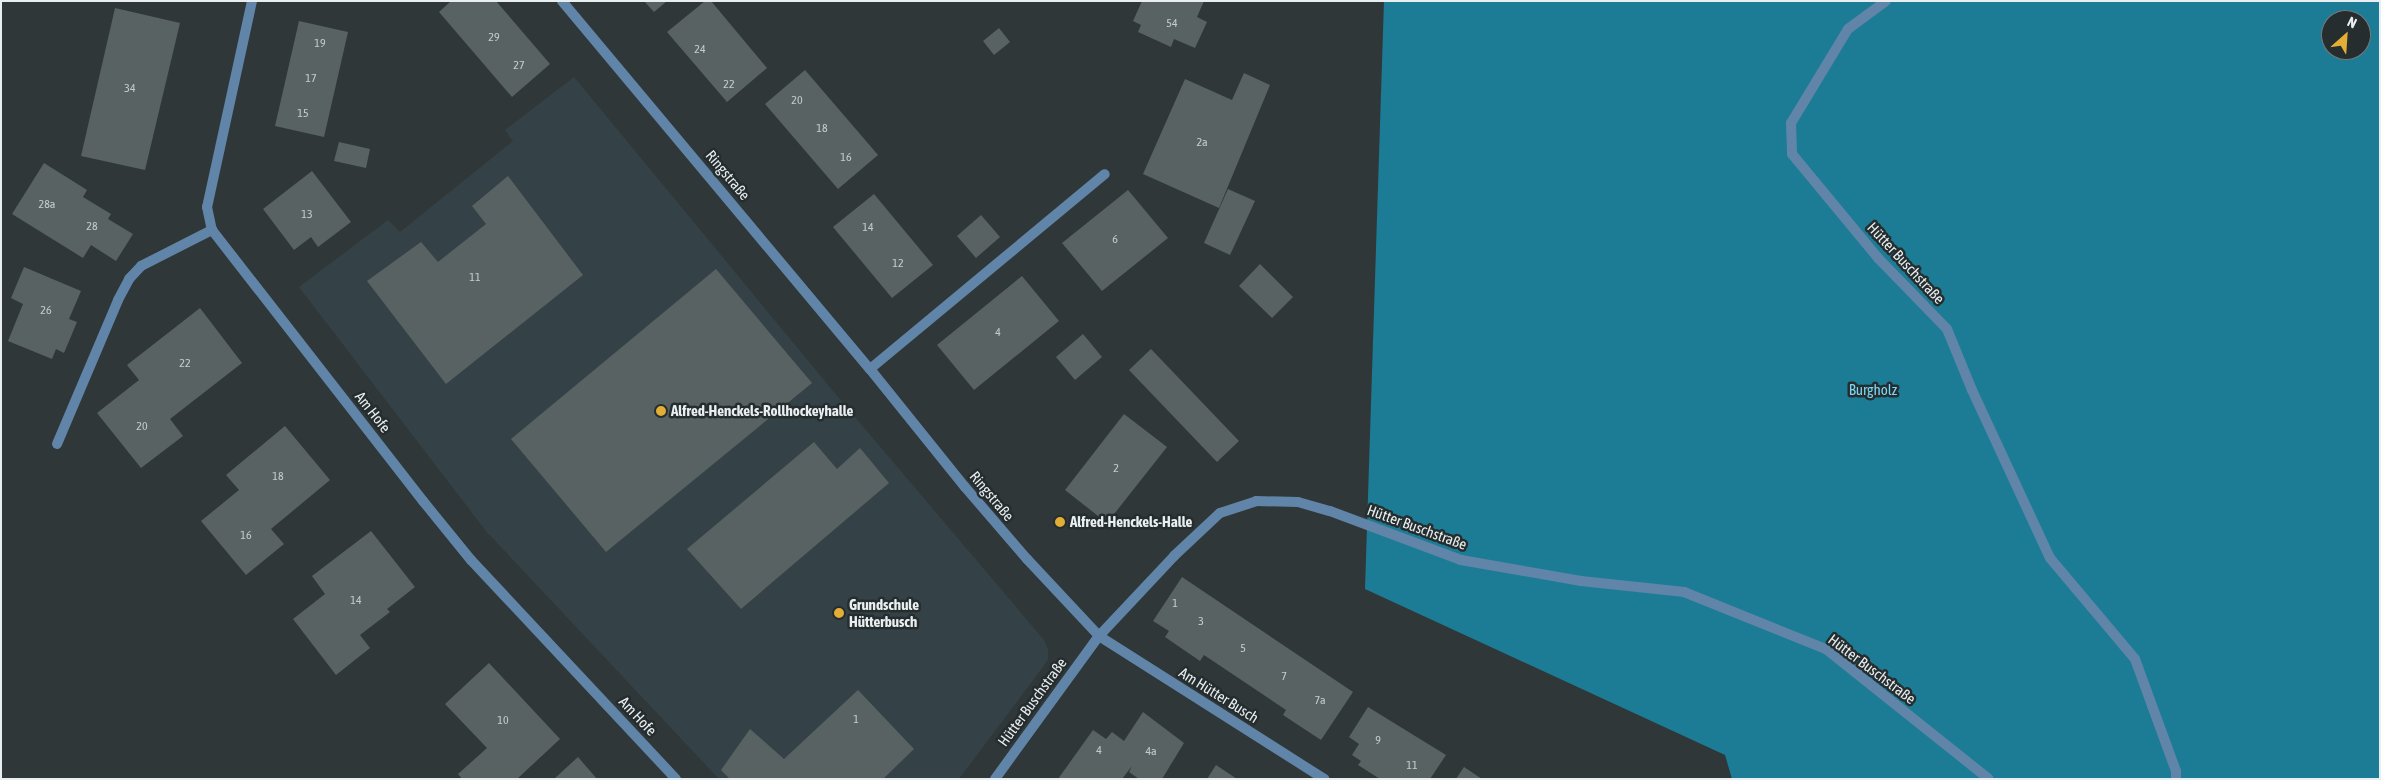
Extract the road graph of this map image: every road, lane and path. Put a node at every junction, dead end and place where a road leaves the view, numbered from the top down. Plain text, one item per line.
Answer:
1 (252, 1) edge
2 (562, 1) edge
3 (1886, 1) edge
4 (1104, 174) dead end
5 (212, 230) junction
6 (870, 369) junction
7 (57, 444) dead end
8 (1098, 636) junction
9 (676, 779) edge
10 (995, 779) edge
11 (1324, 779) edge
12 (1989, 779) edge
13 (2176, 779) edge

1 - 5 street, Am Hofe
2 - 6 street, Ringstraße
3 - 13 street, Hütter Buschstraße
4 - 6 street
5 - 7 street
5 - 9 street, Am Hofe
6 - 8 street, Ringstraße
8 - 10 street, Hütter Buschstraße
8 - 11 street, Am Hütter Busch
8 - 12 street, Hütter Buschstraße

